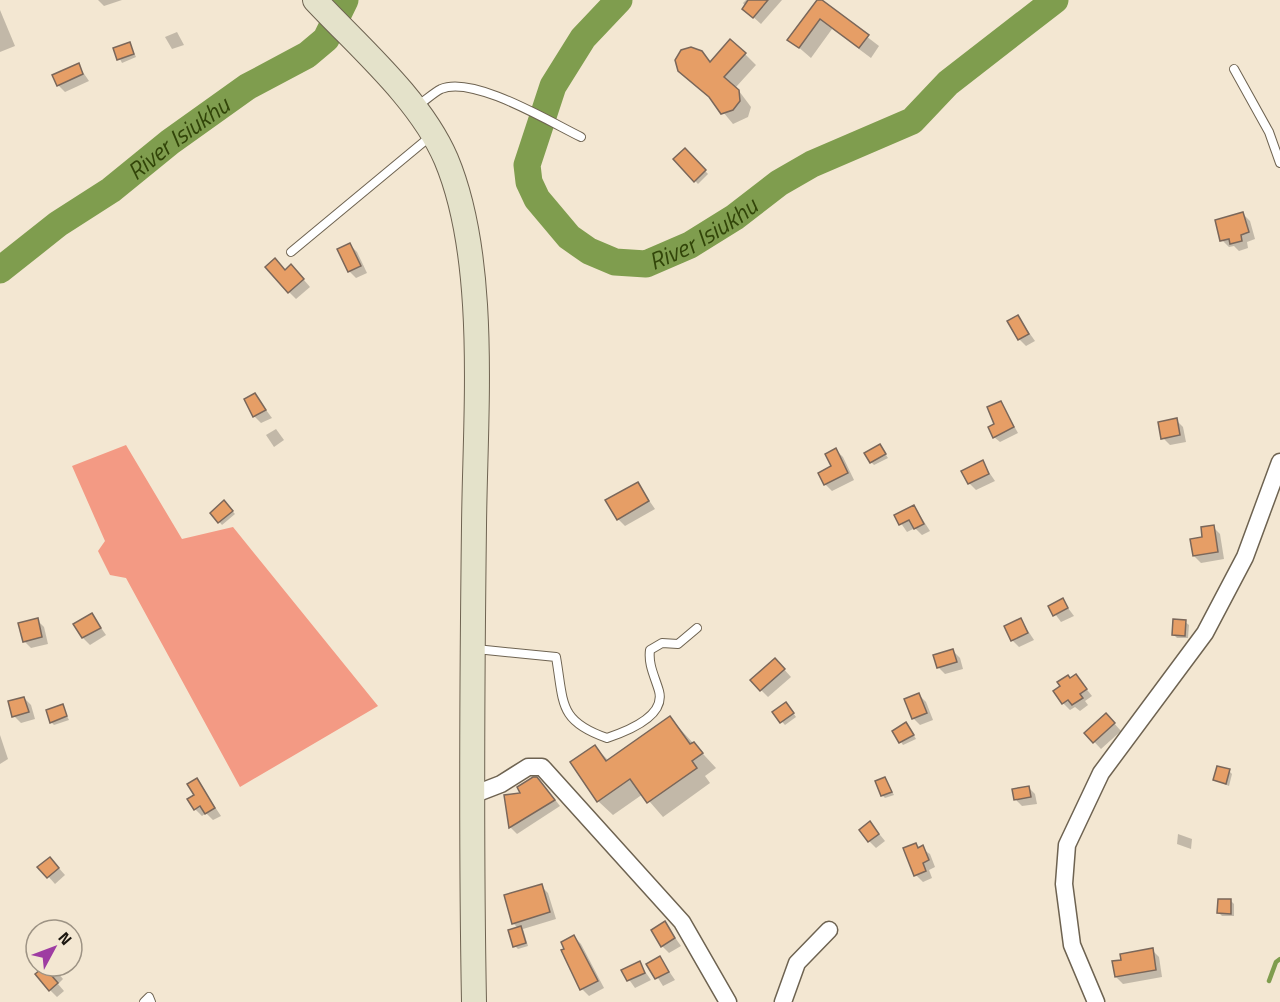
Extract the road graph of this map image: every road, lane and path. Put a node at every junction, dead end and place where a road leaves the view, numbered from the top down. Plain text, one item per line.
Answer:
1 (315, 0) edge
2 (1234, 69) dead end
3 (415, 107) junction
4 (432, 134) junction
5 (581, 137) dead end
6 (1280, 163) edge
7 (291, 252) dead end
8 (1280, 462) edge
9 (697, 628) dead end
10 (472, 649) junction
11 (470, 796) junction
12 (829, 930) dead end
13 (144, 1002) edge
14 (152, 1002) edge
15 (474, 1002) edge
16 (728, 1002) edge
17 (783, 1002) edge
18 (1096, 1002) edge

1 - 3 main road
2 - 6 lane
3 - 4 main road
3 - 5 lane
4 - 7 lane
4 - 10 main road
8 - 18 street
9 - 10 lane
10 - 11 main road
11 - 15 main road
11 - 16 street
12 - 17 street
13 - 14 lane

